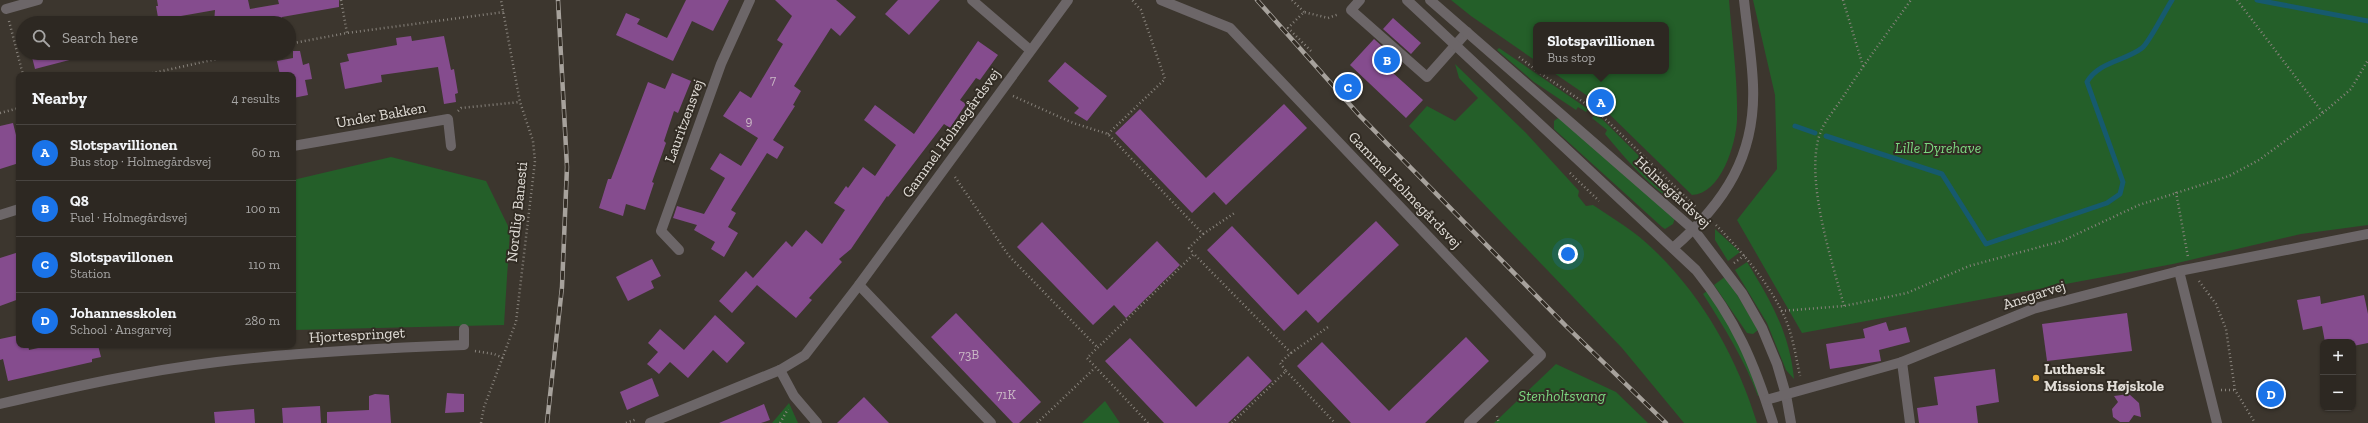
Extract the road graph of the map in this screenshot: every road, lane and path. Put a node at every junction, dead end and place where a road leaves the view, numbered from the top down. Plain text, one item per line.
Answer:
1 (38, 0) edge
2 (341, 0) edge
3 (501, 0) edge
4 (750, 0) edge
5 (972, 0) edge
6 (1068, 0) edge
7 (1132, 0) edge
8 (1161, 0) edge
9 (1292, 0) edge
10 (1360, 0) edge
11 (1407, 0) edge
12 (1430, 0) edge
13 (1744, 0) edge
14 (1843, 0) edge
15 (1911, 0) edge
16 (2237, 0) edge
17 (6, 9) joint
18 (1351, 10) junction
19 (504, 12) junction
20 (1304, 12) junction
21 (1467, 32) junction
22 (347, 33) junction
23 (296, 43) edge
24 (1455, 45) junction
25 (16, 48) edge
26 (1030, 50) junction
27 (1311, 51) dead end
28 (19, 60) edge
29 (212, 60) edge
30 (2368, 60) edge
31 (1863, 66) junction
32 (22, 72) edge
33 (158, 72) edge
34 (1541, 74) edge
35 (1002, 91) junction
36 (520, 102) junction
37 (16, 109) edge
38 (0, 113) edge
39 (2323, 113) junction
40 (448, 119) junction
41 (1108, 134) junction
42 (296, 145) edge
43 (451, 146) dead end
44 (948, 163) junction
45 (2176, 192) junction
46 (16, 210) edge
47 (1236, 212) dead end
48 (0, 215) edge
49 (1707, 215) junction
50 (1694, 230) junction
51 (1203, 234) junction
52 (2368, 234) edge
53 (1673, 248) junction
54 (679, 250) dead end
55 (1194, 254) junction
56 (2191, 269) junction
57 (2180, 271) junction
58 (860, 285) junction
59 (1844, 306) junction
60 (1781, 311) junction
61 (1328, 327) dead end
62 (464, 329) dead end
63 (464, 345) junction
64 (1098, 348) junction
65 (1291, 353) junction
66 (503, 358) junction
67 (1902, 362) junction
68 (1095, 368) junction
69 (780, 370) junction
70 (1286, 371) junction
71 (1803, 390) junction
72 (1786, 395) junction
73 (1766, 400) junction
74 (0, 404) edge
75 (481, 423) edge
76 (650, 423) edge
77 (817, 423) edge
78 (991, 423) edge
79 (1037, 423) edge
80 (1148, 423) edge
81 (1232, 423) edge
82 (1335, 423) edge
83 (1469, 423) edge
84 (1773, 423) edge
85 (1791, 423) edge
86 (1910, 423) edge
87 (2217, 423) edge
88 (2255, 423) edge

1 - 17 street
2 - 22 path
3 - 19 path, Nordlig Banesti
4 - 54 street, Lauritzensvej
5 - 26 street
6 - 26 street, Gammel Holmegårdsvej
7 - 41 path
8 - 83 street, Gammel Holmegårdsvej
9 - 20 path
10 - 18 street
11 - 24 street
12 - 21 street, Holmegårdsvej
13 - 49 street
14 - 31 path
15 - 31 path
16 - 39 path
17 - 25 path
18 - 20 path
18 - 24 street
19 - 22 path
19 - 36 path, Nordlig Banesti
20 - 27 path
21 - 24 street
21 - 50 street, Holmegårdsvej
22 - 23 path
24 - 53 street
26 - 35 street, Gammel Holmegårdsvej
28 - 32 path
29 - 33 path
30 - 39 path
31 - 59 path
34 - 49 path
35 - 41 path
35 - 44 street, Gammel Holmegårdsvej
36 - 40 path
36 - 66 path, Nordlig Banesti
37 - 38 path
39 - 45 path
40 - 42 street, Under Bakken
40 - 43 street, Under Bakken
41 - 51 path
44 - 58 street, Gammel Holmegårdsvej
44 - 64 path
45 - 56 path
45 - 59 path
46 - 48 street
47 - 51 path
49 - 50 street
49 - 60 path
50 - 53 street
50 - 72 street, Holmegårdsvej
51 - 55 path
52 - 56 street, Ansgarvej
53 - 73 street
55 - 64 path
55 - 65 path
56 - 57 street, Ansgarvej
56 - 88 path
57 - 67 street, Ansgarvej
57 - 87 street
58 - 69 street, Gammel Holmegårdsvej
58 - 78 street
59 - 60 path
60 - 71 path
61 - 65 path
62 - 63 street
63 - 66 path
63 - 74 street, Hjortespringet
64 - 68 path
65 - 70 path
66 - 75 path, Nordlig Banesti
67 - 71 street, Ansgarvej
67 - 86 street
68 - 79 path
68 - 80 path
69 - 76 street, Gammel Holmegårdsvej
69 - 77 street
70 - 81 path
70 - 82 path
71 - 72 street, Ansgarvej
72 - 73 street, Ansgarvej
72 - 85 street, Holmegårdsvej
73 - 84 street

